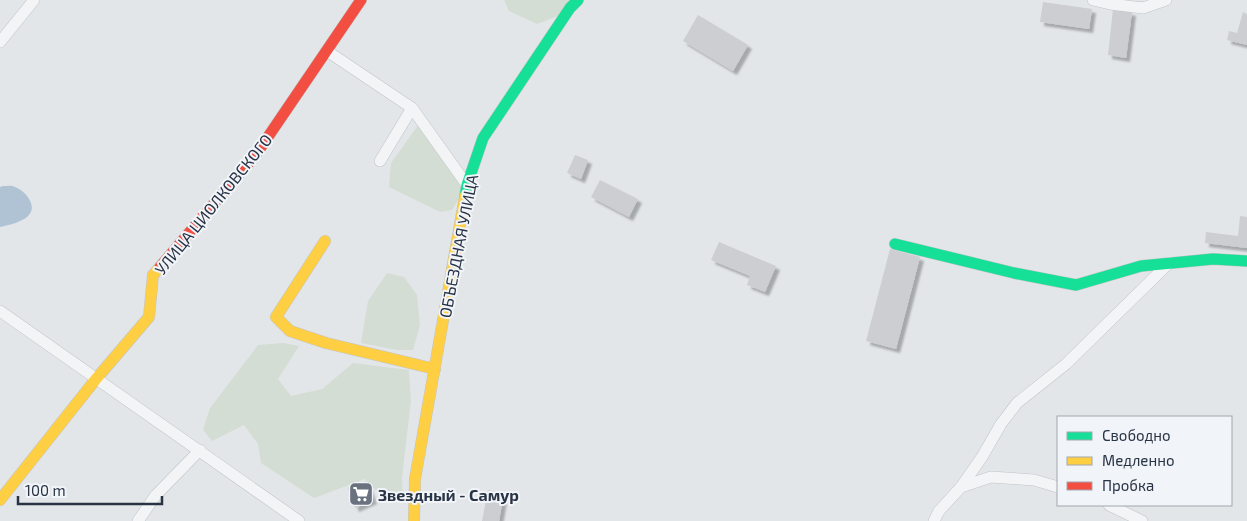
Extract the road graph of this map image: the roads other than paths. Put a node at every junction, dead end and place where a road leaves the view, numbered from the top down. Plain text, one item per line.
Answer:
1 (34, 0) edge
2 (361, 0) edge
3 (578, 0) edge
4 (1093, 0) edge
5 (1166, 0) edge
6 (0, 42) edge
7 (327, 51) junction
8 (412, 108) junction
9 (380, 160) dead end
10 (467, 185) junction
11 (325, 241) dead end
12 (895, 244) dead end
13 (1247, 261) edge
14 (1169, 263) junction
15 (0, 311) edge
16 (435, 369) junction
17 (96, 379) junction
18 (200, 450) junction
19 (961, 487) junction
20 (1057, 488) edge
21 (0, 500) edge
22 (1111, 506) edge
23 (138, 521) edge
24 (299, 521) edge
25 (414, 521) edge
26 (934, 521) edge
27 (1142, 521) edge

1 - 6 street
2 - 7 street, УЛИЦА ЦИОЛКОВСКОГО
3 - 10 street, ОБЪЕЗДНАЯ УЛИЦА
4 - 5 street
7 - 8 street
7 - 17 street, УЛИЦА ЦИОЛКОВСКОГО
8 - 9 street
8 - 10 street
10 - 16 street, ОБЪЕЗДНАЯ УЛИЦА
11 - 16 street
12 - 14 street
13 - 14 street
14 - 19 street
15 - 17 street
16 - 25 street, ОБЪЕЗДНАЯ УЛИЦА
17 - 18 street
17 - 21 street, УЛИЦА ЦИОЛКОВСКОГО
18 - 23 street
18 - 24 street
19 - 20 street
19 - 26 street
22 - 27 street

